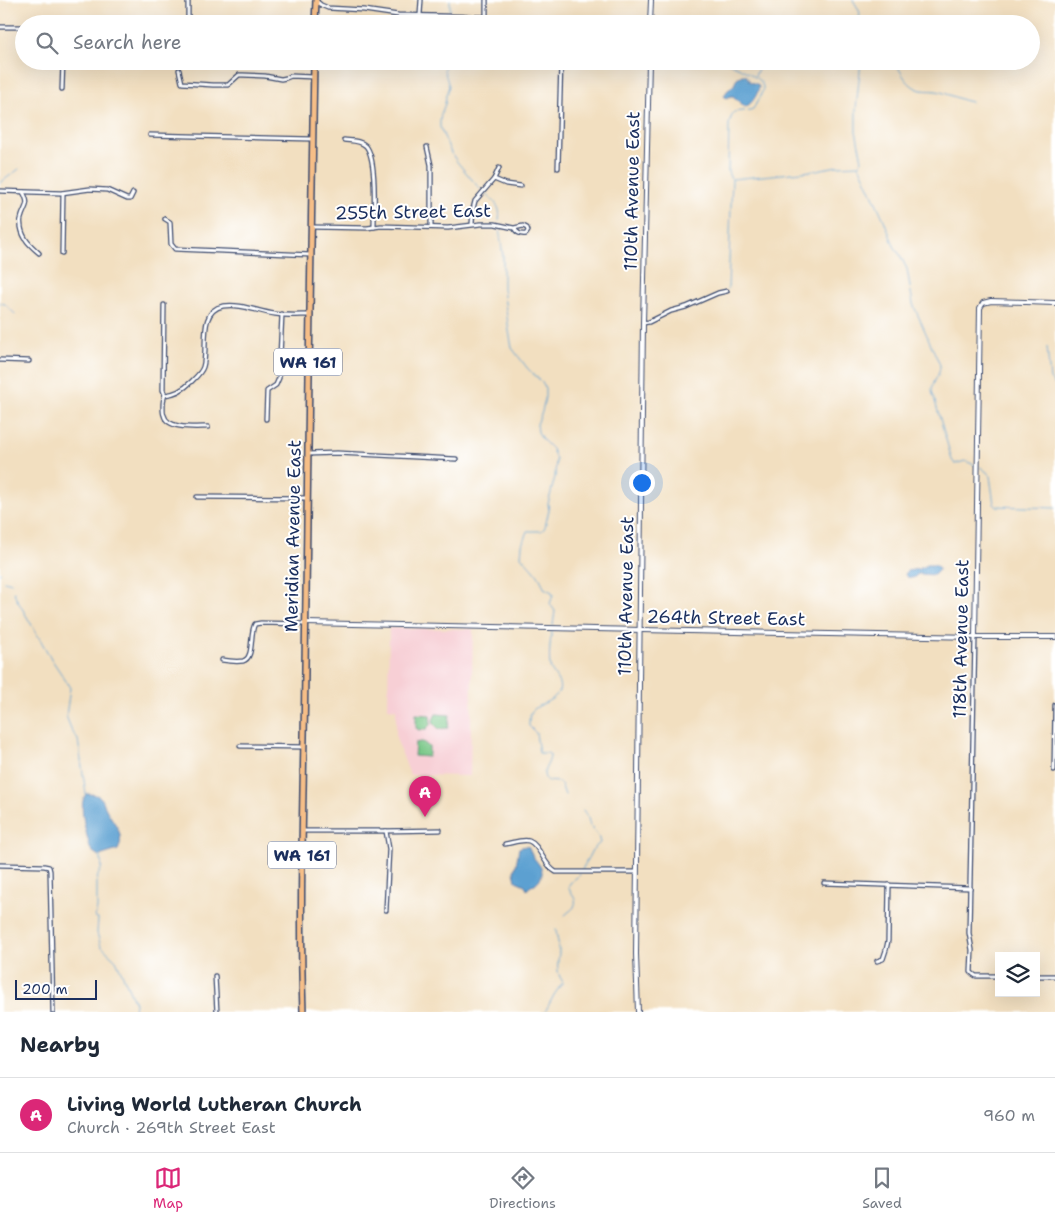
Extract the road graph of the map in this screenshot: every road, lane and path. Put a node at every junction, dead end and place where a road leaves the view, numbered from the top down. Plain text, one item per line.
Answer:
1 (188, 0) edge
2 (316, 0) edge
3 (421, 0) edge
4 (486, 0) edge
5 (651, 0) edge
6 (188, 15) edge
7 (315, 15) edge
8 (420, 15) joint
9 (485, 15) edge
10 (650, 15) edge
11 (0, 27) edge
12 (15, 27) edge
13 (63, 70) edge
14 (179, 70) dead end
15 (314, 70) edge
16 (562, 70) edge
17 (649, 70) edge
18 (314, 77) junction
19 (62, 89) dead end
20 (150, 135) dead end
21 (313, 139) junction
22 (344, 140) dead end
23 (427, 147) dead end
24 (500, 168) dead end
25 (558, 168) dead end
26 (494, 179) junction
27 (521, 186) dead end
28 (0, 191) edge
29 (22, 191) junction
30 (64, 193) junction
31 (133, 193) dead end
32 (164, 219) dead end
33 (472, 224) junction
34 (312, 227) junction
35 (374, 227) junction
36 (431, 227) junction
37 (514, 228) dead end
38 (39, 253) dead end
39 (62, 253) dead end
40 (311, 255) junction
41 (727, 291) dead end
42 (1055, 303) edge
43 (164, 305) dead end
44 (282, 314) junction
45 (310, 315) junction
46 (643, 323) junction
47 (0, 360) edge
48 (29, 361) dead end
49 (165, 395) junction
50 (266, 419) dead end
51 (208, 427) dead end
52 (308, 454) junction
53 (456, 459) dead end
54 (197, 497) dead end
55 (307, 498) junction
56 (306, 624) junction
57 (639, 630) junction
58 (975, 637) junction
59 (1055, 637) edge
60 (222, 660) dead end
61 (1055, 705) edge
62 (240, 746) dead end
63 (304, 747) junction
64 (1054, 770) edge
65 (440, 830) dead end
66 (302, 831) junction
67 (386, 831) junction
68 (505, 844) dead end
69 (0, 865) edge
70 (636, 872) junction
71 (824, 883) dead end
72 (889, 885) junction
73 (970, 888) junction
74 (386, 910) dead end
75 (877, 960) dead end
76 (215, 976) dead end
77 (995, 976) edge
78 (1040, 976) edge
79 (1055, 976) edge
80 (53, 1012) edge
81 (217, 1012) edge
82 (303, 1012) edge
83 (638, 1012) edge

1 - 6 street
2 - 7 main road
2 - 8 street
3 - 8 street
4 - 9 street
5 - 10 street
11 - 12 street
13 - 19 street
14 - 18 street
15 - 18 main road, Meridian Avenue East / WA 161
16 - 25 street
17 - 46 street, 110th Avenue East
18 - 21 main road, Meridian Avenue East / WA 161
20 - 21 street
21 - 34 main road, Meridian Avenue East / WA 161
22 - 35 street
23 - 36 street
24 - 26 street
26 - 27 street
26 - 33 street
28 - 29 street
29 - 30 street
29 - 38 street
30 - 31 street
30 - 39 street
32 - 40 street
33 - 36 street, 255th Street East
33 - 37 street, 255th Street East
34 - 35 street, 255th Street East
34 - 40 main road, Meridian Avenue East / WA 161
35 - 36 street, 255th Street East
40 - 45 main road, Meridian Avenue East / WA 161
41 - 46 street
42 - 58 street, 118th Avenue East
43 - 49 street
44 - 45 street
44 - 49 street
44 - 50 street
45 - 52 main road, Meridian Avenue East / WA 161
46 - 57 street, 110th Avenue East
47 - 48 street
49 - 51 street
52 - 53 street
52 - 55 main road, Meridian Avenue East / WA 161
54 - 55 street
55 - 56 main road, Meridian Avenue East / WA 161
56 - 57 street, 264th Street East
56 - 60 street
56 - 63 main road, Meridian Avenue East / WA 161
57 - 58 street, 264th Street East
57 - 70 street, 110th Avenue East
58 - 59 street, 264th Street East
58 - 73 street, 118th Avenue East
61 - 64 street
62 - 63 street
63 - 66 main road, Meridian Avenue East / WA 161
65 - 67 street
66 - 67 street
66 - 82 main road, Meridian Avenue East / WA 161
67 - 74 street
68 - 70 street
69 - 80 street
70 - 83 street, 110th Avenue East
71 - 72 street
72 - 73 street
72 - 75 street
73 - 77 street, 118th Avenue East
76 - 81 street
78 - 79 street

